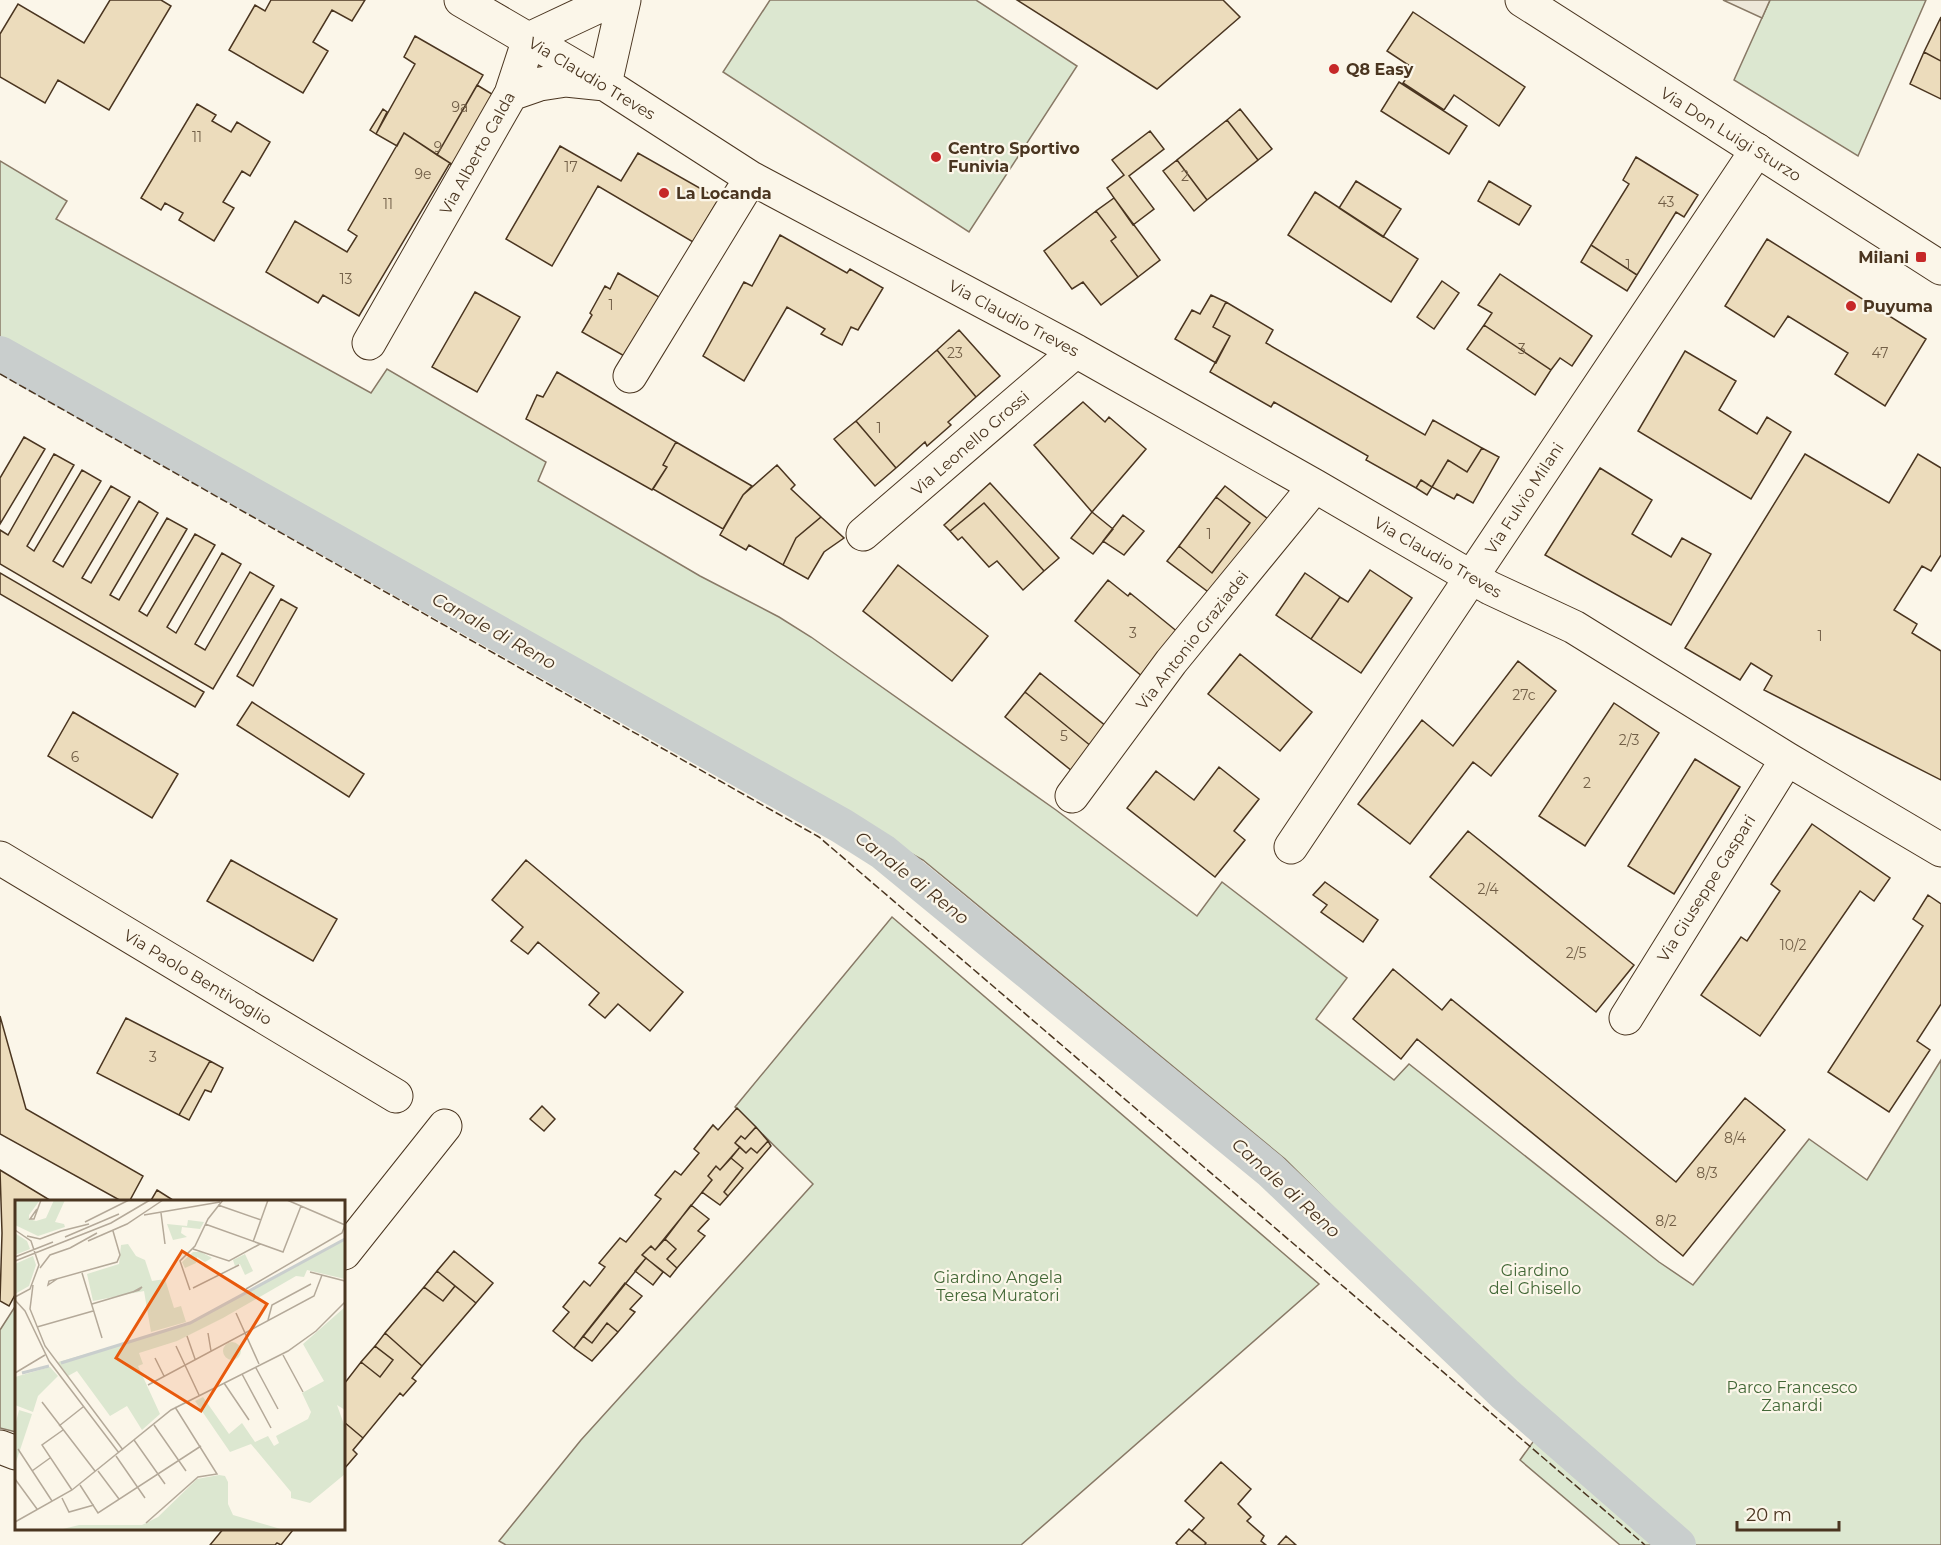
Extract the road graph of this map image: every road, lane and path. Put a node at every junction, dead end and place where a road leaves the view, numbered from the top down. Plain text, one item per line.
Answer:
1 (461, 0) edge
2 (612, 0) edge
3 (624, 0) edge
4 (1522, 0) edge
5 (529, 39) junction
6 (605, 84) junction
7 (511, 94) junction
8 (1757, 150) junction
9 (751, 178) junction
10 (1941, 268) edge
11 (369, 343) dead end
12 (1077, 351) junction
13 (630, 376) dead end
14 (1315, 486) junction
15 (863, 534) dead end
16 (1473, 578) junction
17 (1787, 759) junction
18 (1072, 796) dead end
19 (1291, 847) dead end
20 (1941, 850) edge
21 (0, 858) edge
22 (1626, 1018) dead end
23 (396, 1096) dead end
24 (445, 1126) dead end
25 (345, 1252) edge
26 (0, 1447) edge
27 (15, 1452) edge

1 - 5 street, Via Claudio Treves
2 - 5 street
3 - 6 street
4 - 8 street, Via Don Luigi Sturzo
5 - 6 street, Via Claudio Treves
5 - 7 street, Via Alberto Calda
6 - 7 street
6 - 9 street, Via Claudio Treves
7 - 11 street, Via Alberto Calda
8 - 10 street, Via Don Luigi Sturzo
8 - 16 street, Via Fulvio Milani
9 - 12 street, Via Claudio Treves
9 - 13 street
12 - 14 street, Via Claudio Treves
12 - 15 street, Via Leonello Grossi
14 - 16 street, Via Claudio Treves
14 - 18 street, Via Antonio Graziadei
16 - 17 street, Via Claudio Treves
16 - 19 street, Via Fulvio Milani
17 - 20 street
17 - 22 street, Via Giuseppe Gaspari
21 - 23 street, Via Paolo Bentivoglio
24 - 25 street
26 - 27 street

